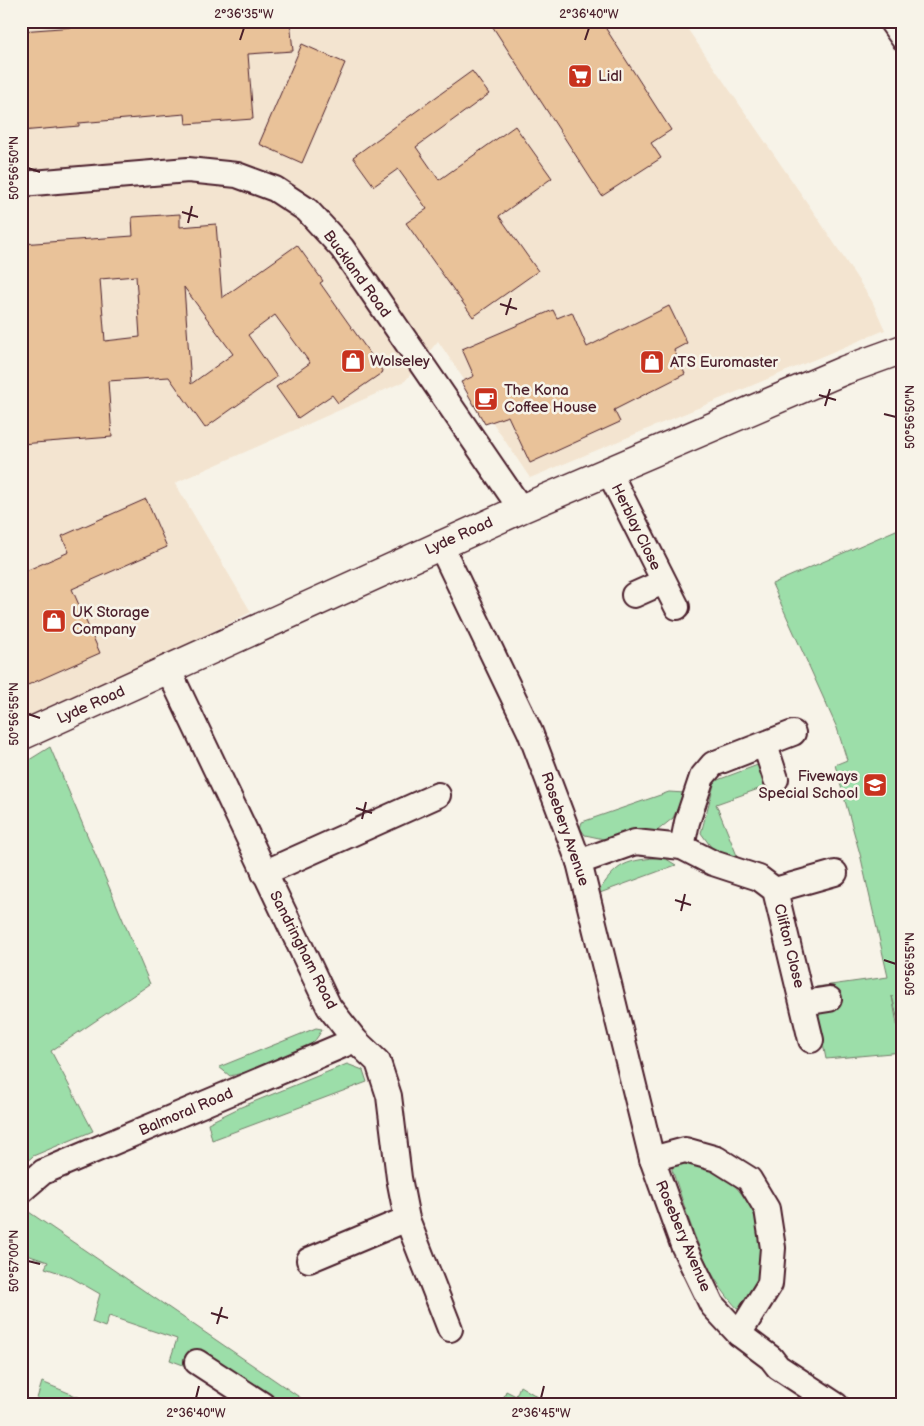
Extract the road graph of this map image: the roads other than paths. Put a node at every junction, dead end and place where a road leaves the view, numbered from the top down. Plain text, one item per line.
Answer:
1 (891, 21) edge
2 (903, 38) edge
3 (21, 184) edge
4 (903, 350) edge
5 (609, 472) junction
6 (521, 509) junction
7 (440, 544) junction
8 (662, 582) junction
9 (634, 595) dead end
10 (677, 607) dead end
11 (168, 671) junction
12 (793, 733) dead end
13 (21, 736) edge
14 (765, 745) junction
15 (776, 779) dead end
16 (438, 794) dead end
17 (682, 847) junction
18 (579, 862) junction
19 (264, 873) junction
20 (835, 873) dead end
21 (775, 890) junction
22 (829, 999) dead end
23 (804, 1003) junction
24 (356, 1040) junction
25 (810, 1040) dead end
26 (652, 1159) junction
27 (21, 1190) edge
28 (407, 1219) junction
29 (308, 1260) dead end
30 (450, 1329) dead end
31 (739, 1334) junction
32 (197, 1362) dead end
33 (263, 1405) edge
34 (836, 1405) edge

1 - 2 street
3 - 6 street, Buckland Road
4 - 5 street, Lyde Road
5 - 6 street, Lyde Road
5 - 8 street, Herblay Close
6 - 7 street, Lyde Road
7 - 11 street, Lyde Road
7 - 18 street, Rosebery Avenue
8 - 9 street, Herblay Close
8 - 10 street, Herblay Close
11 - 13 street, Lyde Road
11 - 19 street, Sandringham Road
12 - 14 street
14 - 15 street
14 - 17 street
16 - 19 street, Sandringham Road
17 - 18 street, Clifton Close
17 - 21 street, Clifton Close
18 - 26 street, Rosebery Avenue
19 - 24 street, Sandringham Road
20 - 21 street, Clifton Close
21 - 23 street, Clifton Close
22 - 23 street, Clifton Close
23 - 25 street, Clifton Close
24 - 27 street, Balmoral Road
24 - 28 street, Sandringham Road
26 - 31 street, Rosebery Avenue
26 - 31 street, Rosebery Avenue
28 - 29 street
28 - 30 street, Sandringham Road
31 - 34 street, Rosebery Avenue
32 - 33 street

